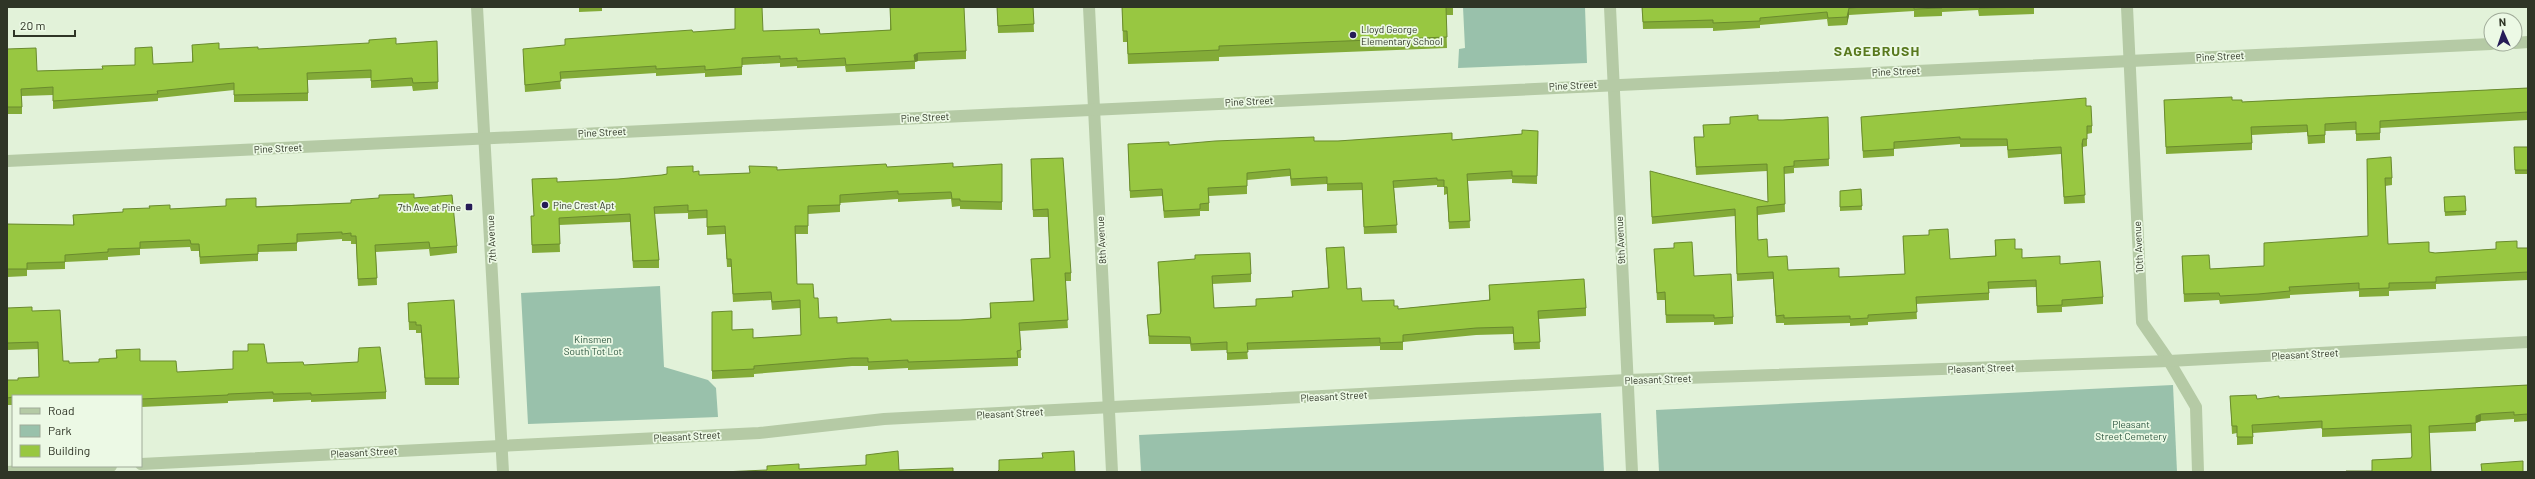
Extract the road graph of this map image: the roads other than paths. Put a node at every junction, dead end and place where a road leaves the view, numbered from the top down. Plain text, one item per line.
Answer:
1 (477, 7) edge
2 (1089, 7) edge
3 (1610, 7) edge
4 (2127, 7) edge
5 (2483, 44) edge
6 (2129, 60) junction
7 (1614, 83) junction
8 (1094, 109) junction
9 (485, 137) junction
10 (7, 161) edge
11 (2528, 342) edge
12 (2169, 361) junction
13 (1627, 380) junction
14 (1109, 408) junction
15 (502, 445) junction
16 (142, 464) edge
17 (94, 467) edge
18 (7, 472) edge
19 (503, 472) edge
20 (1112, 472) edge
21 (1632, 472) edge
22 (2198, 472) edge

1 - 9 street, 7th Avenue
2 - 8 street, 8th Avenue
3 - 7 street, 9th Avenue
4 - 6 street, 10th Avenue
5 - 6 street, Pine Street
6 - 7 street, Pine Street
6 - 12 street, 10th Avenue
7 - 8 street, Pine Street
7 - 13 street, 9th Avenue
8 - 9 street, Pine Street
8 - 14 street, 8th Avenue
9 - 10 street, Pine Street
9 - 15 street, 7th Avenue
11 - 12 street, Pleasant Street
12 - 13 street, Pleasant Street
12 - 22 street, 10th Avenue
13 - 14 street, Pleasant Street
13 - 21 street, 9th Avenue
14 - 15 street, Pleasant Street
14 - 20 street, 8th Avenue
15 - 16 street, Pleasant Street
15 - 19 street, 7th Avenue
17 - 18 street

